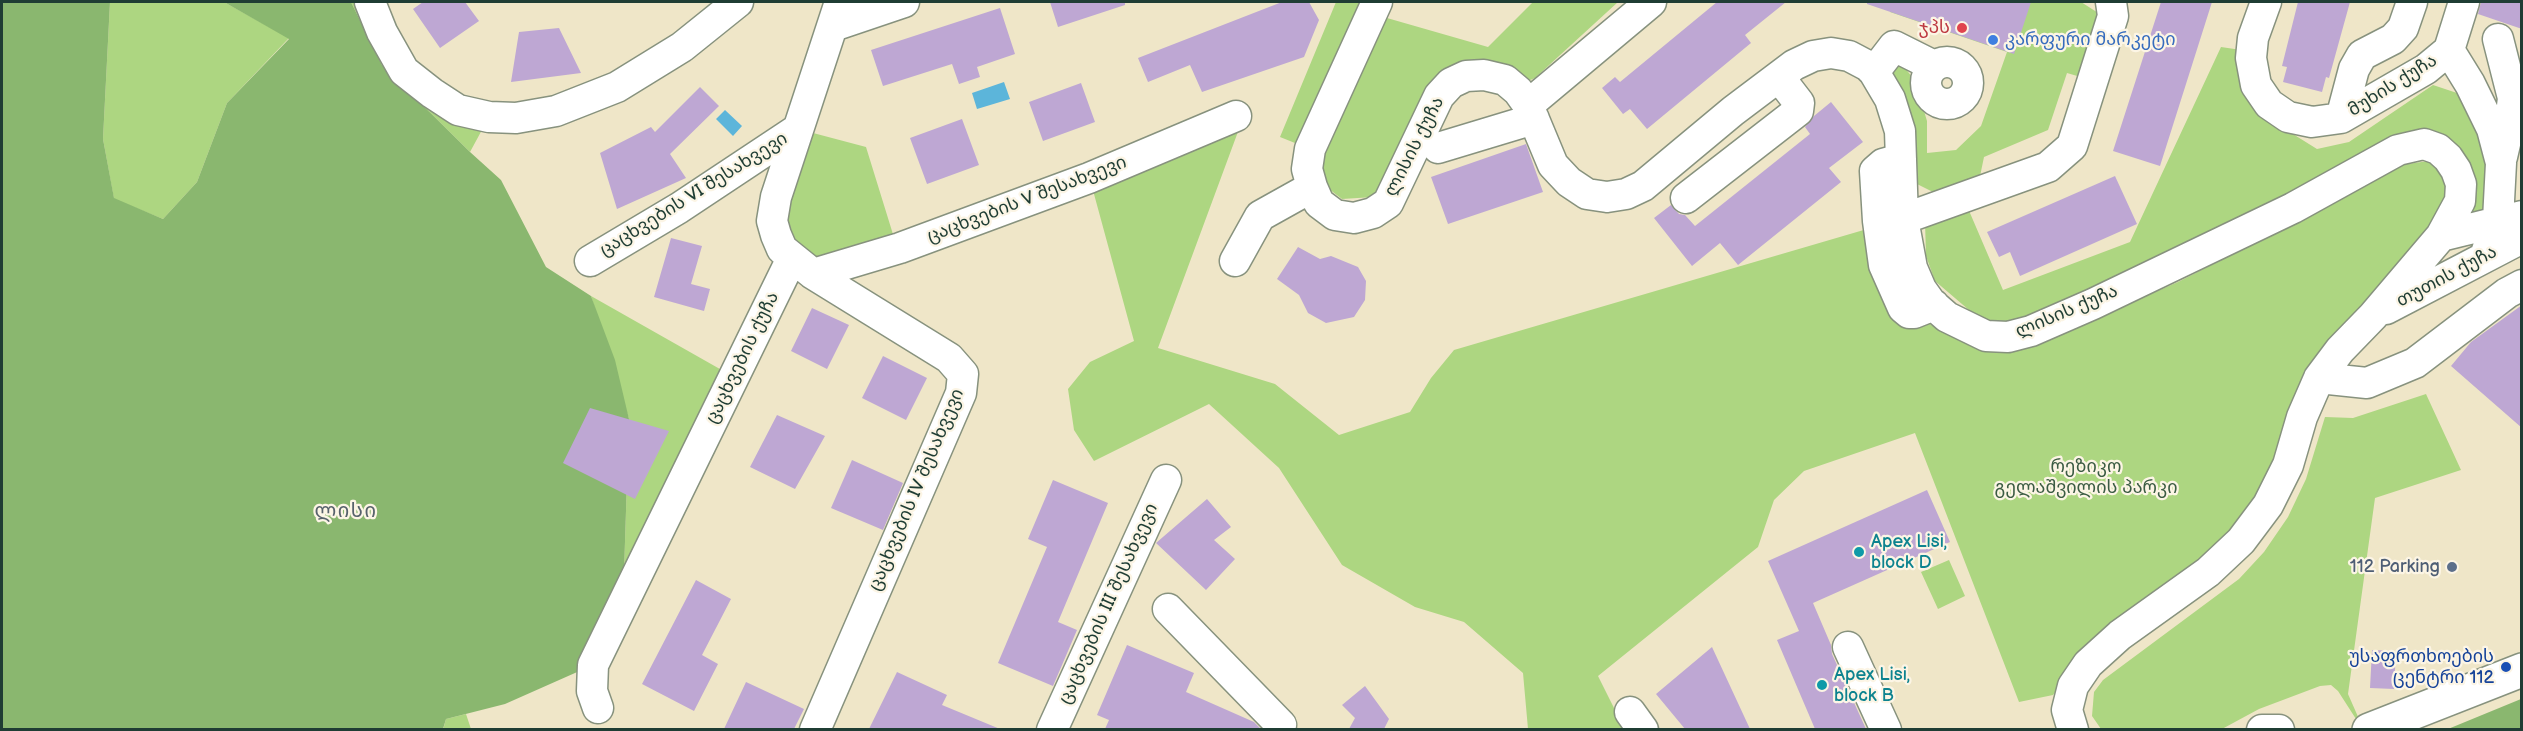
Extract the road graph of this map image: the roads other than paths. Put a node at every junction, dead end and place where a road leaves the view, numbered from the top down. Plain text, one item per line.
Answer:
1 (370, 2) edge
2 (738, 2) edge
3 (904, 2) edge
4 (1377, 2) edge
5 (1651, 2) edge
6 (2111, 2) edge
7 (2266, 2) edge
8 (2412, 2) edge
9 (2464, 2) edge
10 (837, 14) edge
11 (2498, 39) dead end
12 (2449, 50) junction
13 (1934, 66) dead end
14 (1874, 72) junction
15 (1779, 77) junction
16 (1531, 112) junction
17 (1236, 116) dead end
18 (2341, 118) junction
19 (798, 129) junction
20 (1438, 148) dead end
21 (1901, 159) junction
22 (2501, 162) junction
23 (1312, 187) junction
24 (1686, 198) dead end
25 (2510, 218) edge
26 (1903, 219) junction
27 (2441, 236) junction
28 (2522, 238) edge
29 (2486, 256) junction
30 (590, 261) dead end
31 (1234, 261) dead end
32 (803, 266) junction
33 (2522, 285) edge
34 (1934, 305) junction
35 (2373, 316) junction
36 (2319, 378) junction
37 (1166, 480) dead end
38 (1168, 609) dead end
39 (1848, 647) dead end
40 (2522, 670) edge
41 (598, 708) dead end
42 (815, 729) edge
43 (1052, 729) edge
44 (1278, 729) edge
45 (1886, 729) edge
46 (2073, 729) edge
47 (2262, 729) edge
48 (2279, 729) edge
49 (2368, 729) edge

1 - 2 street
3 - 10 street
4 - 23 street, ლისის ქუჩა
5 - 16 street
6 - 26 street
7 - 18 street, მუხის ქუჩა
8 - 18 street
9 - 12 street
10 - 19 street
11 - 22 street
12 - 18 street, მუხის ქუჩა
12 - 22 street
13 - 14 street
14 - 15 street, ლისის ქუჩა
14 - 21 street, ლისის ქუჩა
15 - 16 street, ლისის ქუჩა
15 - 24 street
16 - 20 street
16 - 23 street, ლისის ქუჩა
17 - 32 street, ცაცხვების V შესახვევი
19 - 30 street, ცაცხვების VI შესახვევი
19 - 32 street
21 - 26 street, ლისის ქუჩა
21 - 34 street
22 - 25 street
23 - 31 street
25 - 27 street
25 - 29 street
26 - 34 street, ლისის ქუჩა
27 - 34 street, ლისის ქუჩა
27 - 35 street, ლისის ქუჩა
28 - 29 street, თუთის ქუჩა
29 - 35 street, თუთის ქუჩა
32 - 41 street, ცაცხვების ქუჩა
32 - 42 street, ცაცხვების IV შესახვევი
33 - 36 street
35 - 36 street, ლისის ქუჩა
36 - 46 street, ლისის ქუჩა
37 - 43 street, ცაცხვების III შესახვევი
38 - 44 street
39 - 45 street
40 - 49 main road
47 - 48 street

